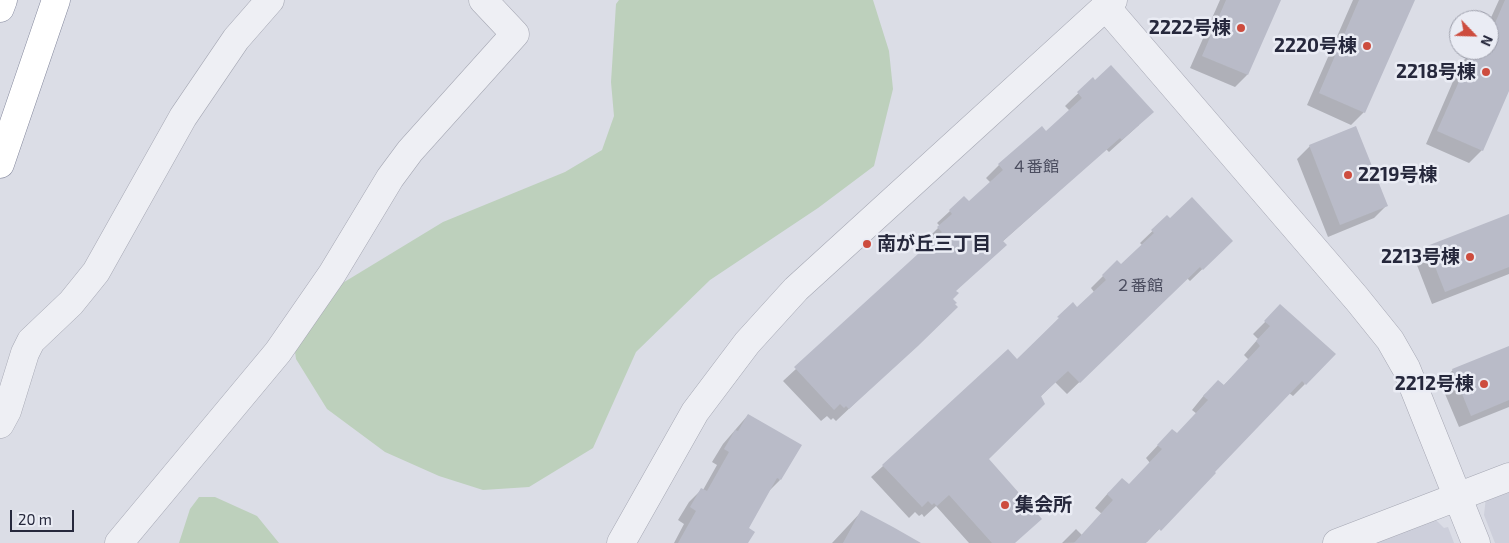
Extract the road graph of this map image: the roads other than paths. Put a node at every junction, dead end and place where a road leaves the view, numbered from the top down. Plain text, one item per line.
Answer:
1 (3, 0) edge
2 (56, 0) edge
3 (270, 0) edge
4 (483, 0) edge
5 (1109, 3) edge
6 (0, 8) edge
7 (0, 164) edge
8 (0, 424) edge
9 (1509, 476) edge
10 (1457, 497) junction
11 (119, 543) edge
12 (621, 543) edge
13 (1336, 543) edge
14 (1476, 543) edge

1 - 6 highway
2 - 7 highway
3 - 8 street
4 - 11 street
5 - 10 street
5 - 12 street
9 - 10 street
10 - 13 street
10 - 14 street

